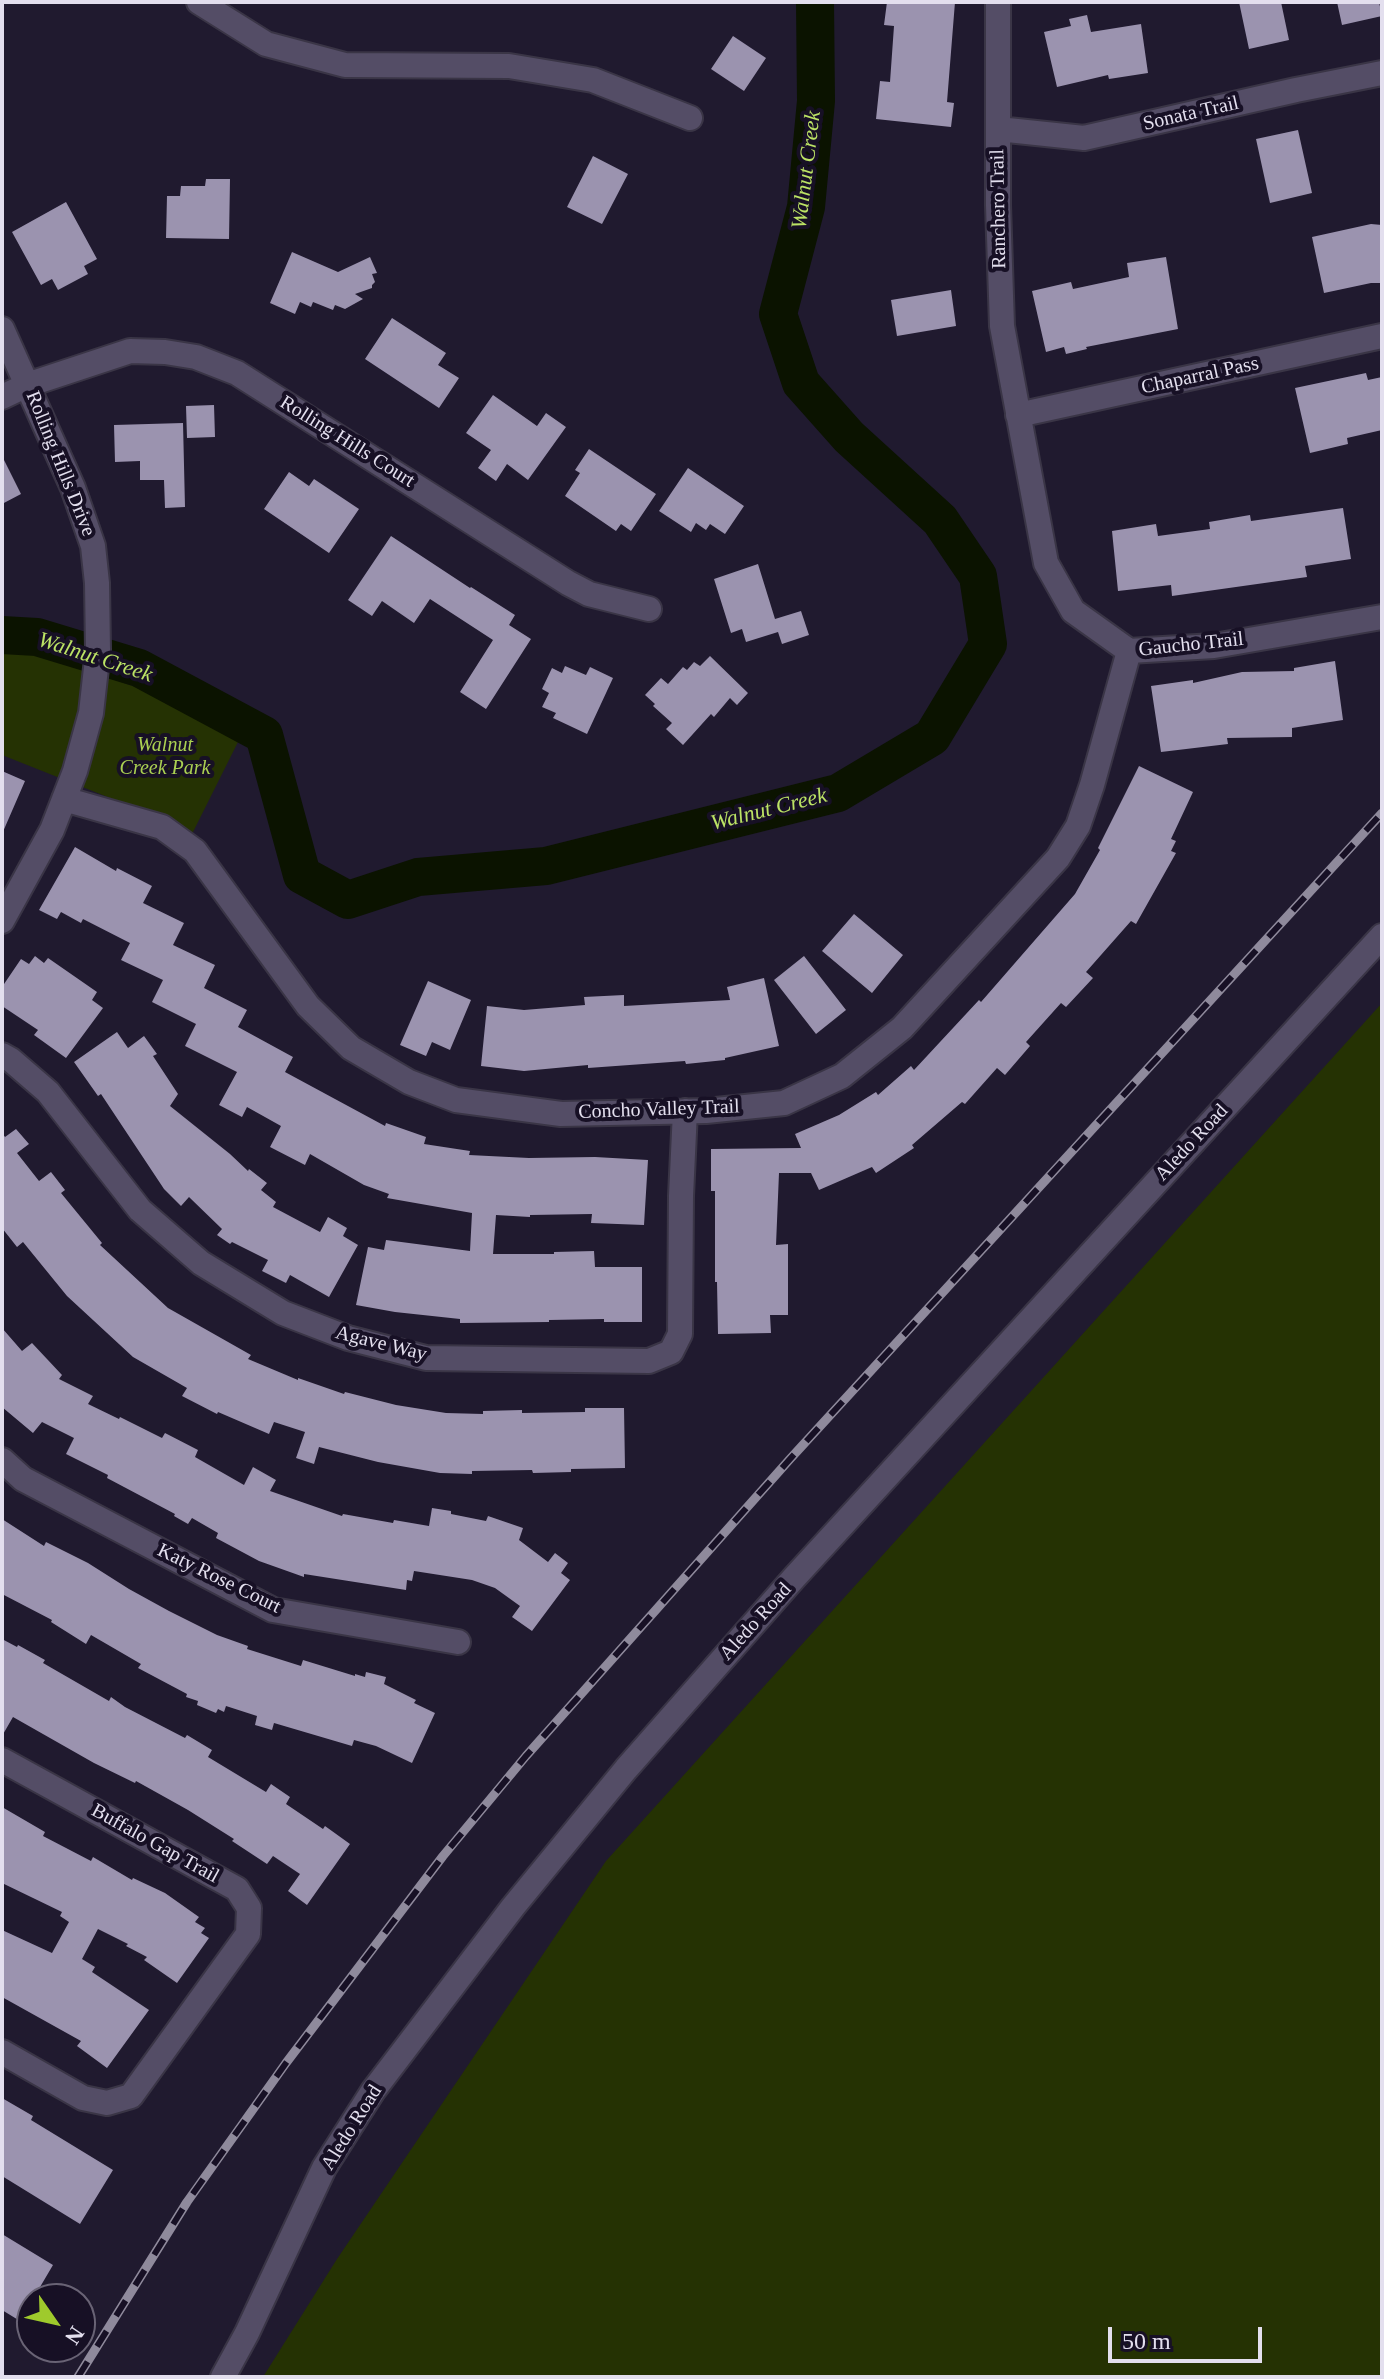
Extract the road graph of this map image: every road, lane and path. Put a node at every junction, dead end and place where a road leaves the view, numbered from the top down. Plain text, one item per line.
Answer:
1 (199, 2) edge
2 (998, 2) edge
3 (1382, 73) edge
4 (690, 118) dead end
5 (998, 129) junction
6 (2, 329) edge
7 (1382, 336) edge
8 (27, 385) junction
9 (2, 397) edge
10 (1018, 415) junction
11 (649, 609) dead end
12 (1382, 617) edge
13 (1129, 651) junction
14 (64, 799) junction
15 (2, 921) edge
16 (1382, 936) edge
17 (2, 1055) edge
18 (685, 1111) junction
19 (2, 1460) edge
20 (458, 1642) dead end
21 (2, 1760) edge
22 (2, 2052) edge
23 (223, 2377) edge

1 - 4 street
2 - 5 street, Ranchero Trail
3 - 5 street, Sonata Trail
5 - 10 street, Ranchero Trail
6 - 8 street, Rolling Hills Drive
7 - 10 street, Chaparral Pass
8 - 9 street, Rolling Hills Court
8 - 11 street, Rolling Hills Court
8 - 14 street, Rolling Hills Drive
10 - 13 street, Gaucho Trail
12 - 13 street, Gaucho Trail
13 - 18 street, Concho Valley Trail
14 - 15 street, Rolling Hills Drive
14 - 18 street, Concho Valley Trail
16 - 23 street, Aledo Road
17 - 18 street, Agave Way
19 - 20 street, Katy Rose Court
21 - 22 street, Buffalo Gap Trail

